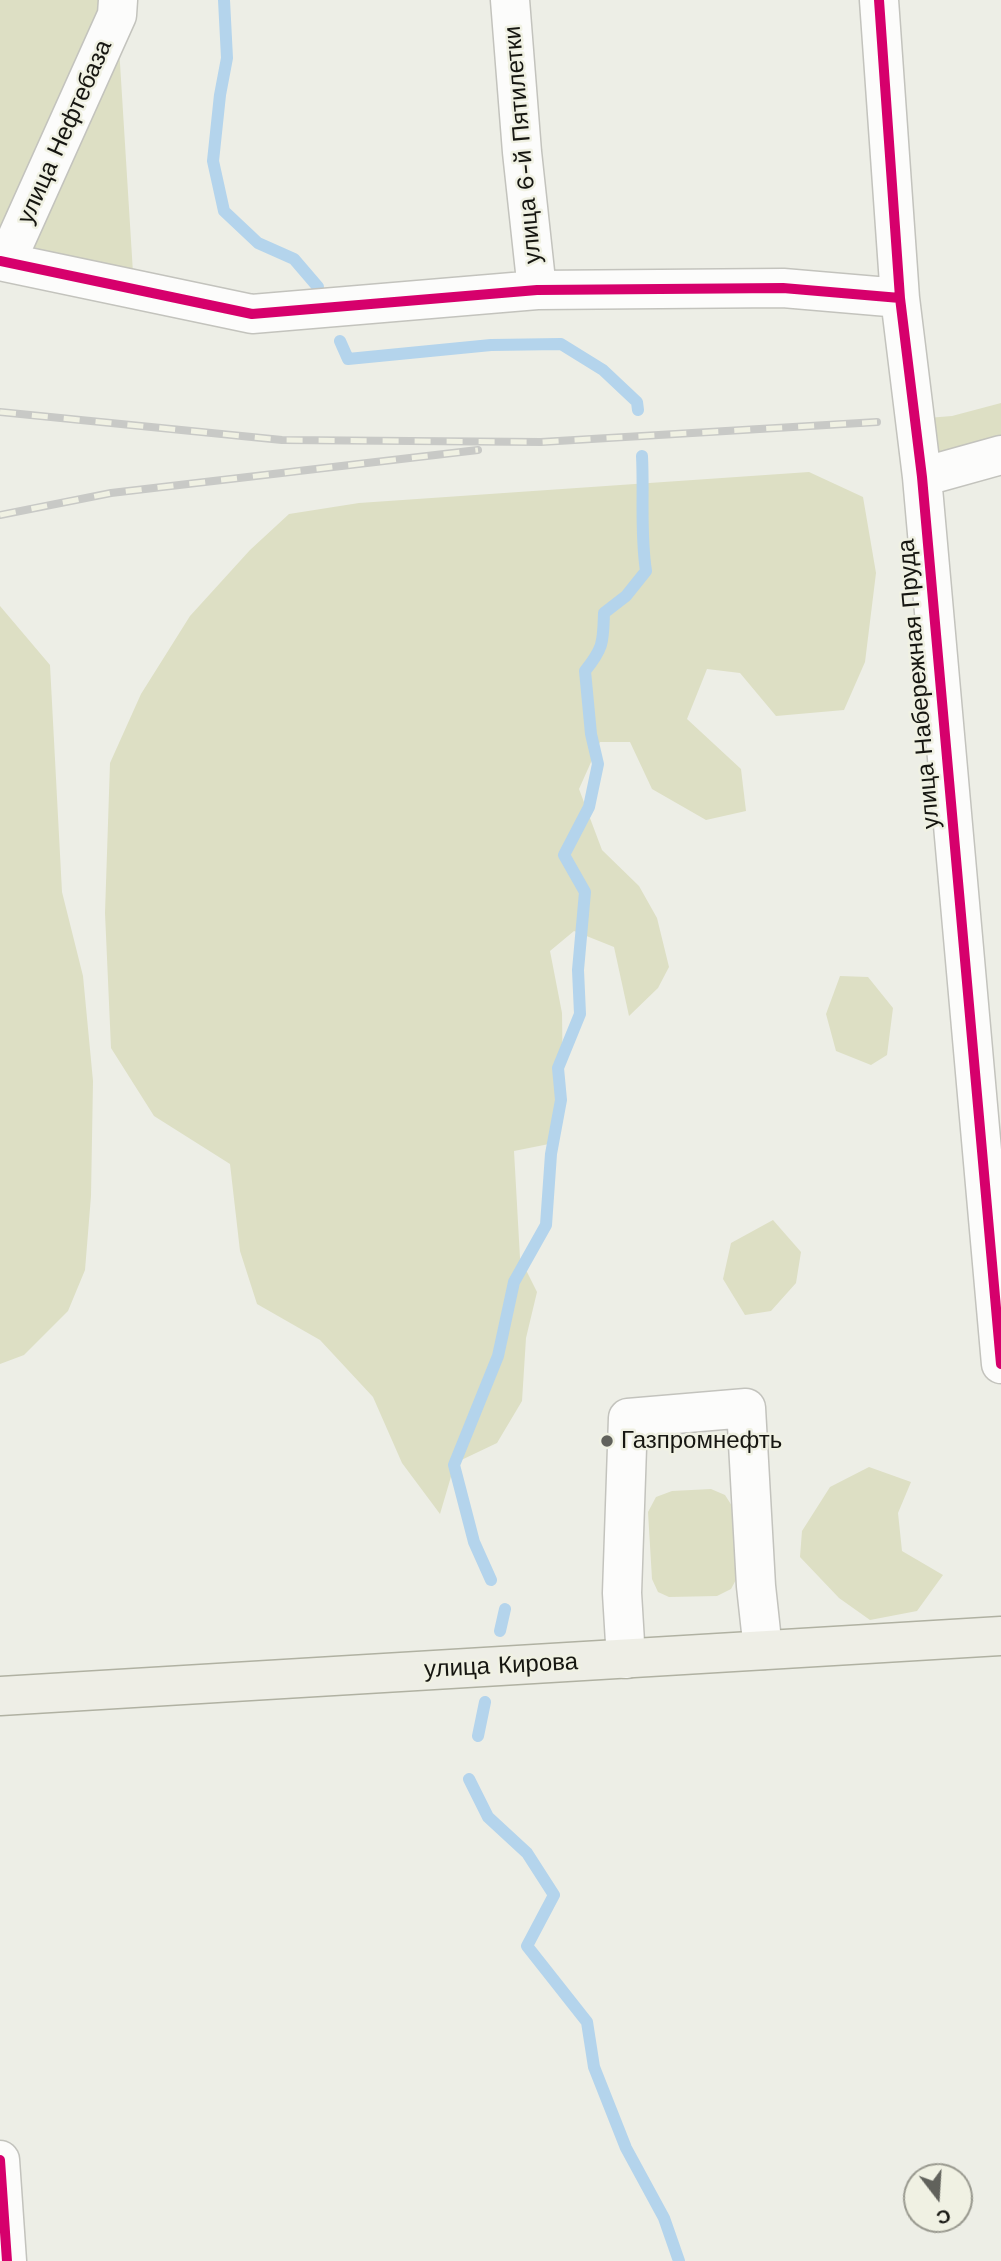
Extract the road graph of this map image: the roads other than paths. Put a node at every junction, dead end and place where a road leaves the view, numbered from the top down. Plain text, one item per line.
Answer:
1 (118, 0) edge
2 (510, 0) edge
3 (879, 0) edge
4 (3, 262) edge
5 (537, 290) junction
6 (900, 298) junction
7 (1001, 455) edge
8 (922, 477) junction
9 (1001, 1364) edge
10 (1001, 1636) edge
11 (763, 1650) junction
12 (626, 1659) junction
13 (0, 1696) edge
14 (0, 2160) edge
15 (7, 2261) edge

1 - 4 street, улица Нефтебаза
2 - 5 street, улица 6-й Пятилетки
3 - 6 street, улица Набережная Пруда
4 - 5 street
5 - 6 street
6 - 8 street, улица Набережная Пруда
7 - 8 street
8 - 9 street, улица Набережная Пруда
10 - 11 main road, улица Кирова
11 - 12 main road, улица Кирова
11 - 12 street
12 - 13 main road, улица Кирова
14 - 15 street

